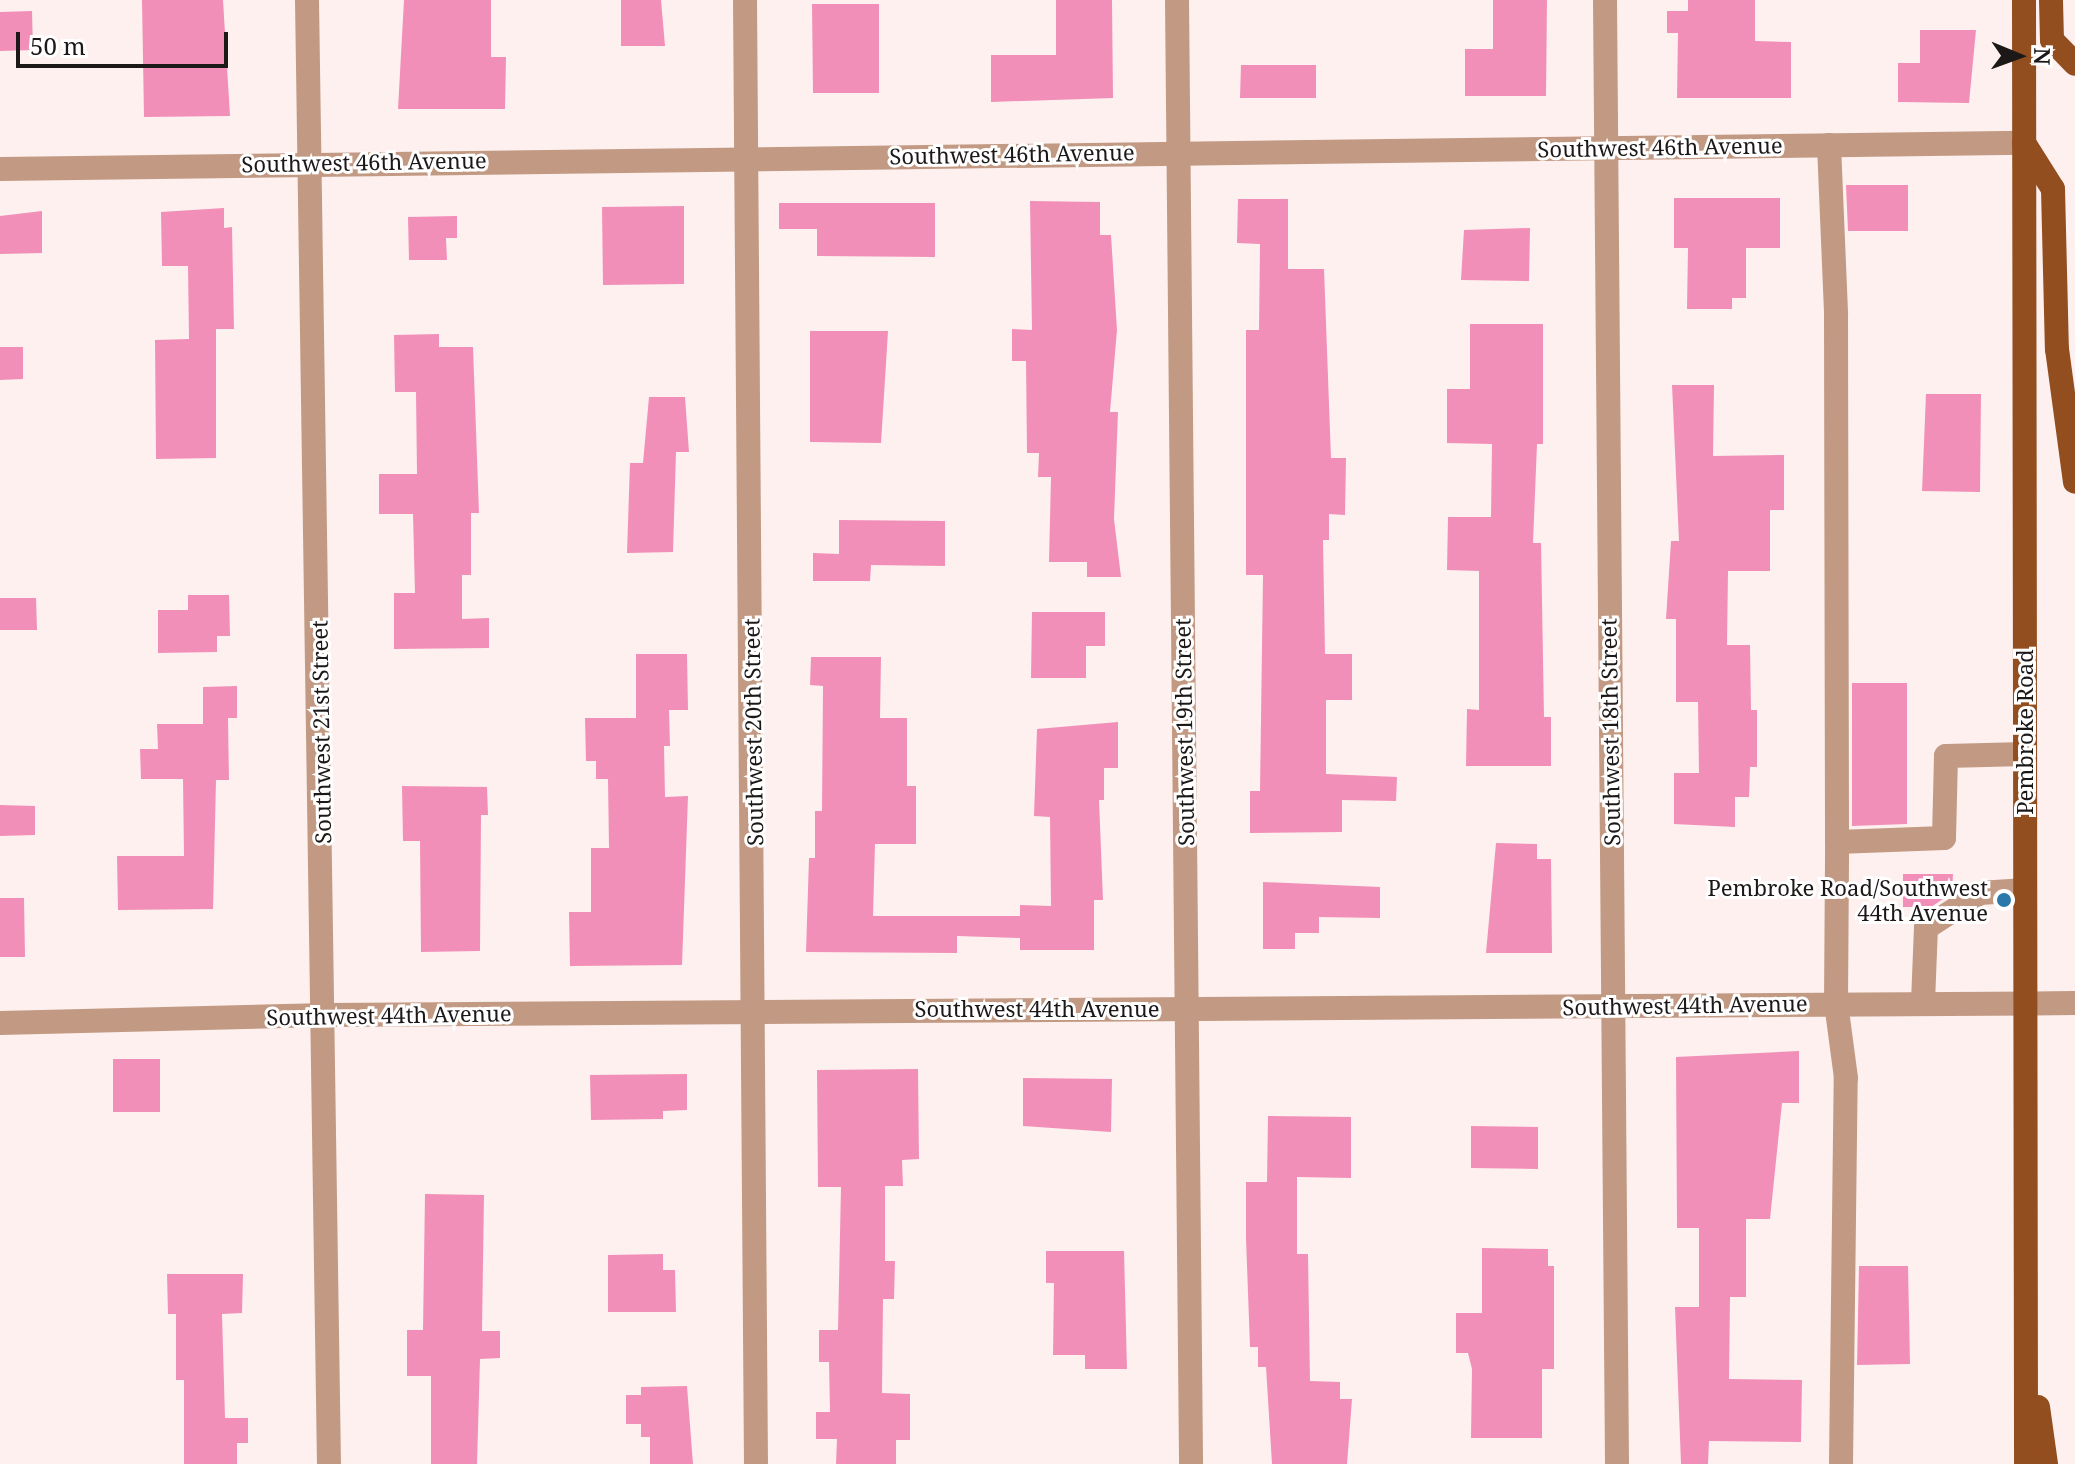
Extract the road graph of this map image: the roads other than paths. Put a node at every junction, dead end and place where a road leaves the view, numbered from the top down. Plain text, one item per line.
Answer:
1 (307, 0) edge
2 (745, 0) edge
3 (1177, 0) edge
4 (1605, 0) edge
5 (2024, 0) edge
6 (2051, 0) edge
7 (2075, 64) edge
8 (2024, 143) junction
9 (1829, 145) junction
10 (1605, 148) junction
11 (1177, 151) junction
12 (746, 159) junction
13 (307, 162) junction
14 (0, 169) edge
15 (2075, 482) edge
16 (2025, 754) junction
17 (1837, 842) junction
18 (2025, 890) junction
19 (2025, 1001) junction
20 (1923, 1002) junction
21 (1836, 1003) junction
22 (2075, 1003) edge
23 (1612, 1006) junction
24 (1187, 1008) junction
25 (756, 1011) junction
26 (327, 1015) junction
27 (0, 1023) edge
28 (2026, 1325) junction
29 (329, 1464) edge
30 (756, 1464) edge
31 (1191, 1464) edge
32 (1617, 1464) edge
33 (1841, 1464) edge
34 (2026, 1464) edge
35 (2046, 1464) edge

1 - 13 street, Southwest 21st Street
2 - 12 street, Southwest 20th Street
3 - 11 street, Southwest 19th Street
4 - 10 street, Southwest 18th Street
5 - 8 main road, Pembroke Road
6 - 7 main road
8 - 9 street, Southwest 46th Avenue
8 - 15 main road
8 - 16 main road, Pembroke Road
9 - 10 street, Southwest 46th Avenue
9 - 17 street
10 - 11 street, Southwest 46th Avenue
10 - 23 street, Southwest 18th Street
11 - 12 street, Southwest 46th Avenue
11 - 24 street, Southwest 19th Street
12 - 13 street, Southwest 46th Avenue
12 - 25 street, Southwest 20th Street
13 - 14 street, Southwest 46th Avenue
13 - 26 street, Southwest 21st Street
16 - 17 street
16 - 18 main road, Pembroke Road
17 - 21 street
18 - 19 main road, Pembroke Road
18 - 20 street
19 - 20 street, Southwest 44th Avenue
19 - 22 street, Southwest 44th Avenue
19 - 28 main road, Pembroke Road
20 - 21 street, Southwest 44th Avenue
21 - 23 street, Southwest 44th Avenue
21 - 33 street
23 - 24 street, Southwest 44th Avenue
23 - 32 street, Southwest 18th Street
24 - 25 street, Southwest 44th Avenue
24 - 31 street, Southwest 19th Street
25 - 26 street, Southwest 44th Avenue
25 - 30 street, Southwest 20th Street
26 - 27 street, Southwest 44th Avenue
26 - 29 street, Southwest 21st Street
28 - 34 main road, Pembroke Road
28 - 35 main road

